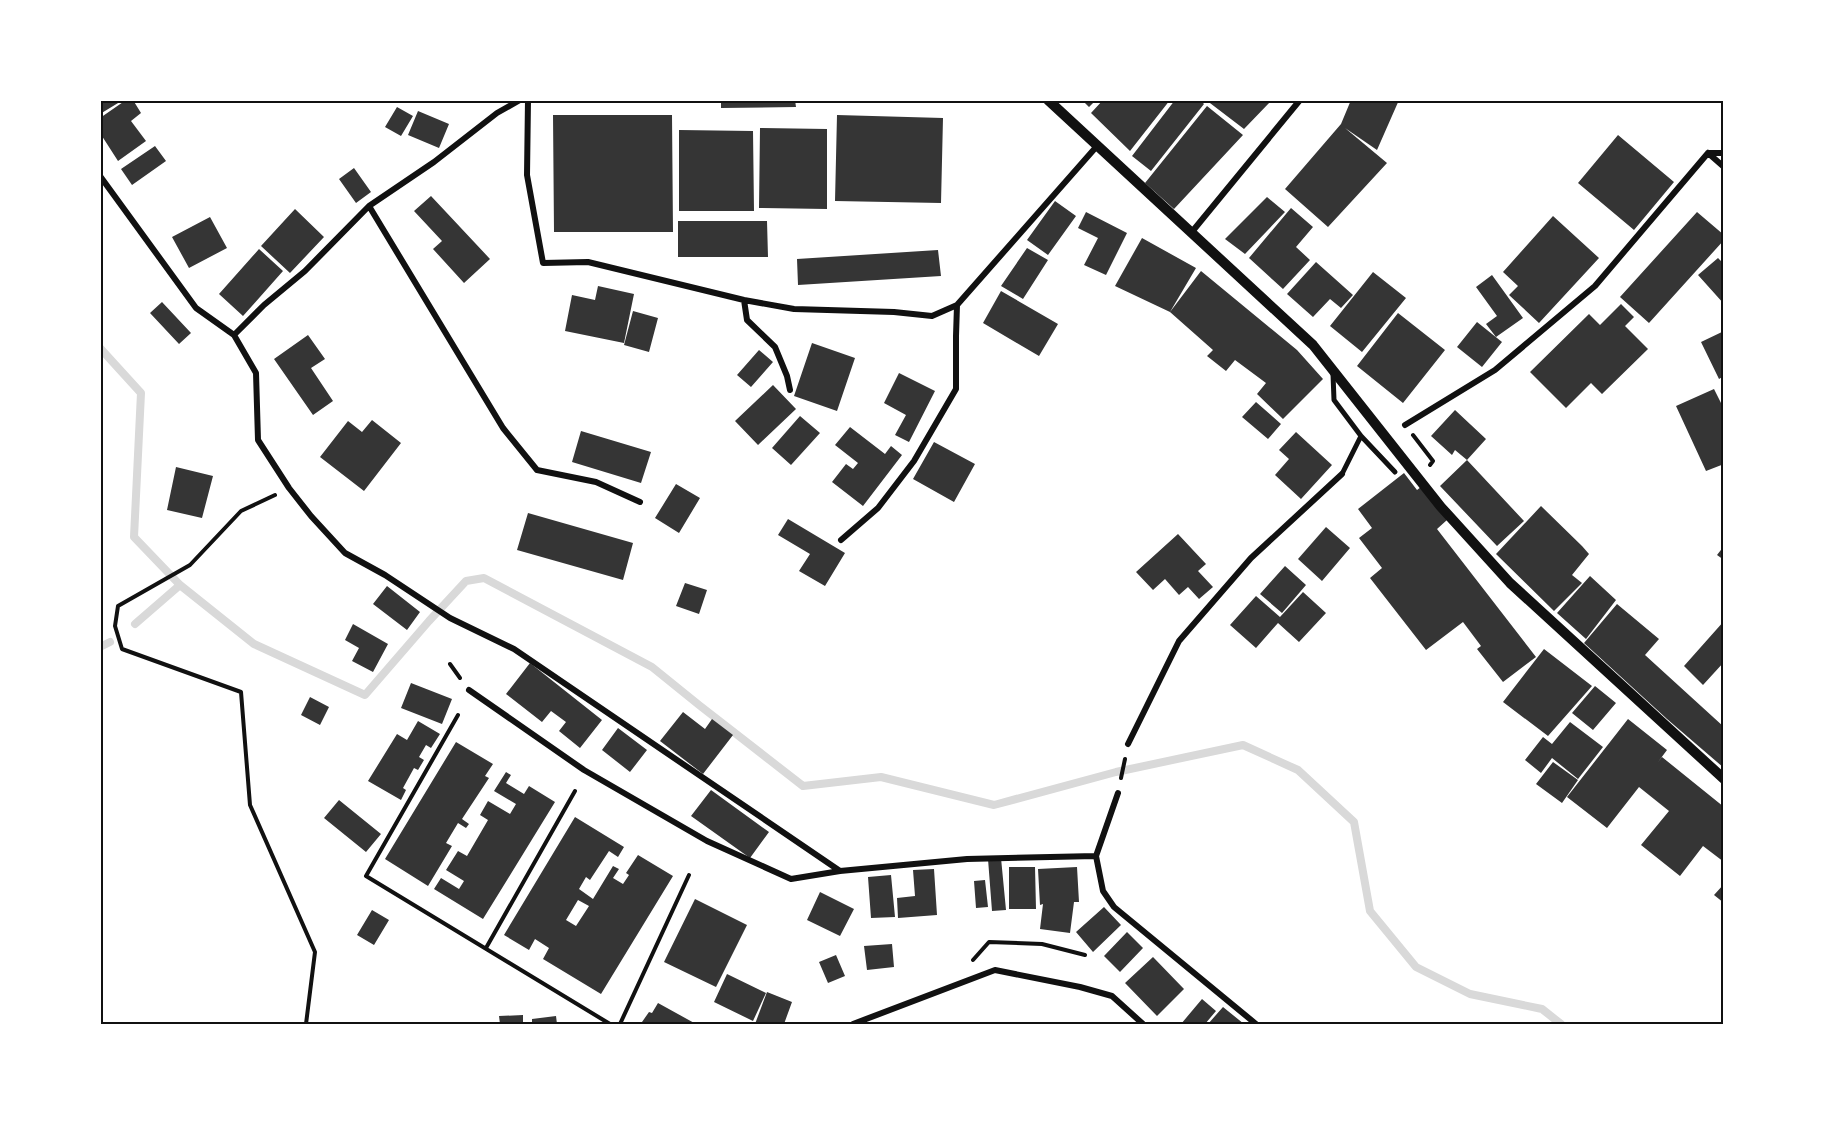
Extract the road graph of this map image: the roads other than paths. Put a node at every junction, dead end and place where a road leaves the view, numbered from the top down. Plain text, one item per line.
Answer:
1 (520, 100) edge
2 (528, 100) edge
3 (1048, 100) edge
4 (1300, 100) edge
5 (1097, 146) junction
6 (1708, 153) junction
7 (1724, 153) edge
8 (1724, 167) edge
9 (100, 176) edge
10 (369, 206) junction
11 (1191, 233) junction
12 (744, 300) junction
13 (957, 305) junction
14 (234, 335) junction
15 (1333, 370) junction
16 (790, 390) dead end
17 (1405, 425) dead end
18 (1361, 436) junction
19 (1395, 472) dead end
20 (1342, 474) joint
21 (640, 502) dead end
22 (841, 540) dead end
23 (468, 690) dead end
24 (1128, 744) road end
25 (1723, 779) edge
26 (1118, 793) road end
27 (1096, 856) junction
28 (840, 871) junction
29 (853, 1024) edge
30 (1143, 1024) edge
31 (1256, 1024) edge

1 - 10 street
2 - 12 street
3 - 5 street
4 - 11 street
5 - 11 street
5 - 13 street
6 - 7 street
6 - 8 street
6 - 17 street
9 - 14 street
10 - 14 street
10 - 21 street
11 - 15 street
12 - 13 street
12 - 16 street
13 - 22 street
14 - 28 street
15 - 18 street
15 - 25 street
18 - 19 street
18 - 20 street
20 - 24 street
23 - 28 street
26 - 27 street
27 - 28 street
27 - 31 street
29 - 30 street

